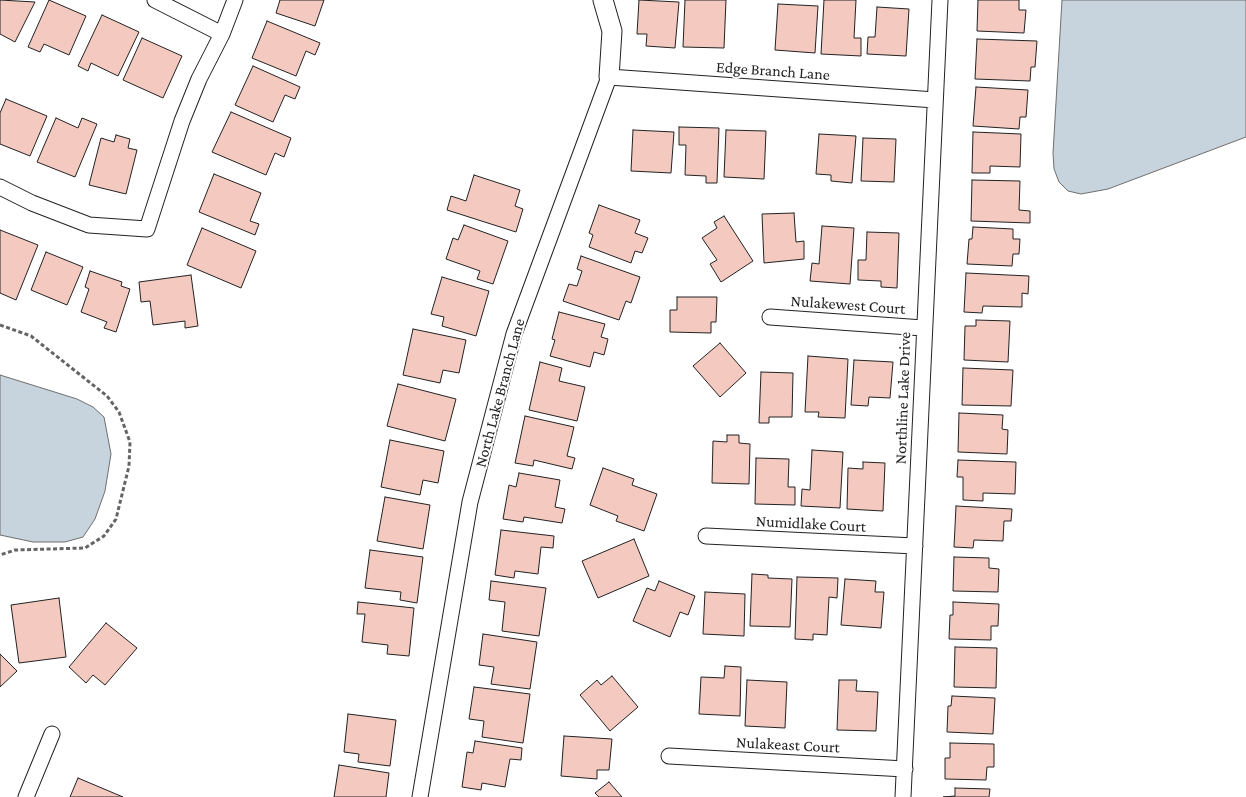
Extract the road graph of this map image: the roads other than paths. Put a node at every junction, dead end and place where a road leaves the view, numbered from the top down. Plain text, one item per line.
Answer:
1 (155, 0) edge
2 (235, 0) edge
3 (603, 0) edge
4 (940, 0) edge
5 (222, 34) junction
6 (609, 77) junction
7 (935, 100) junction
8 (0, 187) edge
9 (770, 317) dead end
10 (923, 328) junction
11 (706, 536) dead end
12 (915, 546) junction
13 (52, 734) dead end
14 (669, 756) dead end
15 (905, 769) junction
16 (26, 797) edge
17 (420, 797) edge
18 (903, 797) edge

1 - 5 street
2 - 5 street
3 - 6 street, North Lake Branch Lane
4 - 7 street, Northline Lake Drive
5 - 8 street
6 - 7 street, Edge Branch Lane
6 - 17 street, North Lake Branch Lane
7 - 10 street, Northline Lake Drive
9 - 10 street, Nulakewest Court
10 - 12 street, Northline Lake Drive
11 - 12 street, Numidlake Court
12 - 15 street, Northline Lake Drive
13 - 16 street
14 - 15 street, Nulakeast Court
15 - 18 street, Northline Lake Drive

